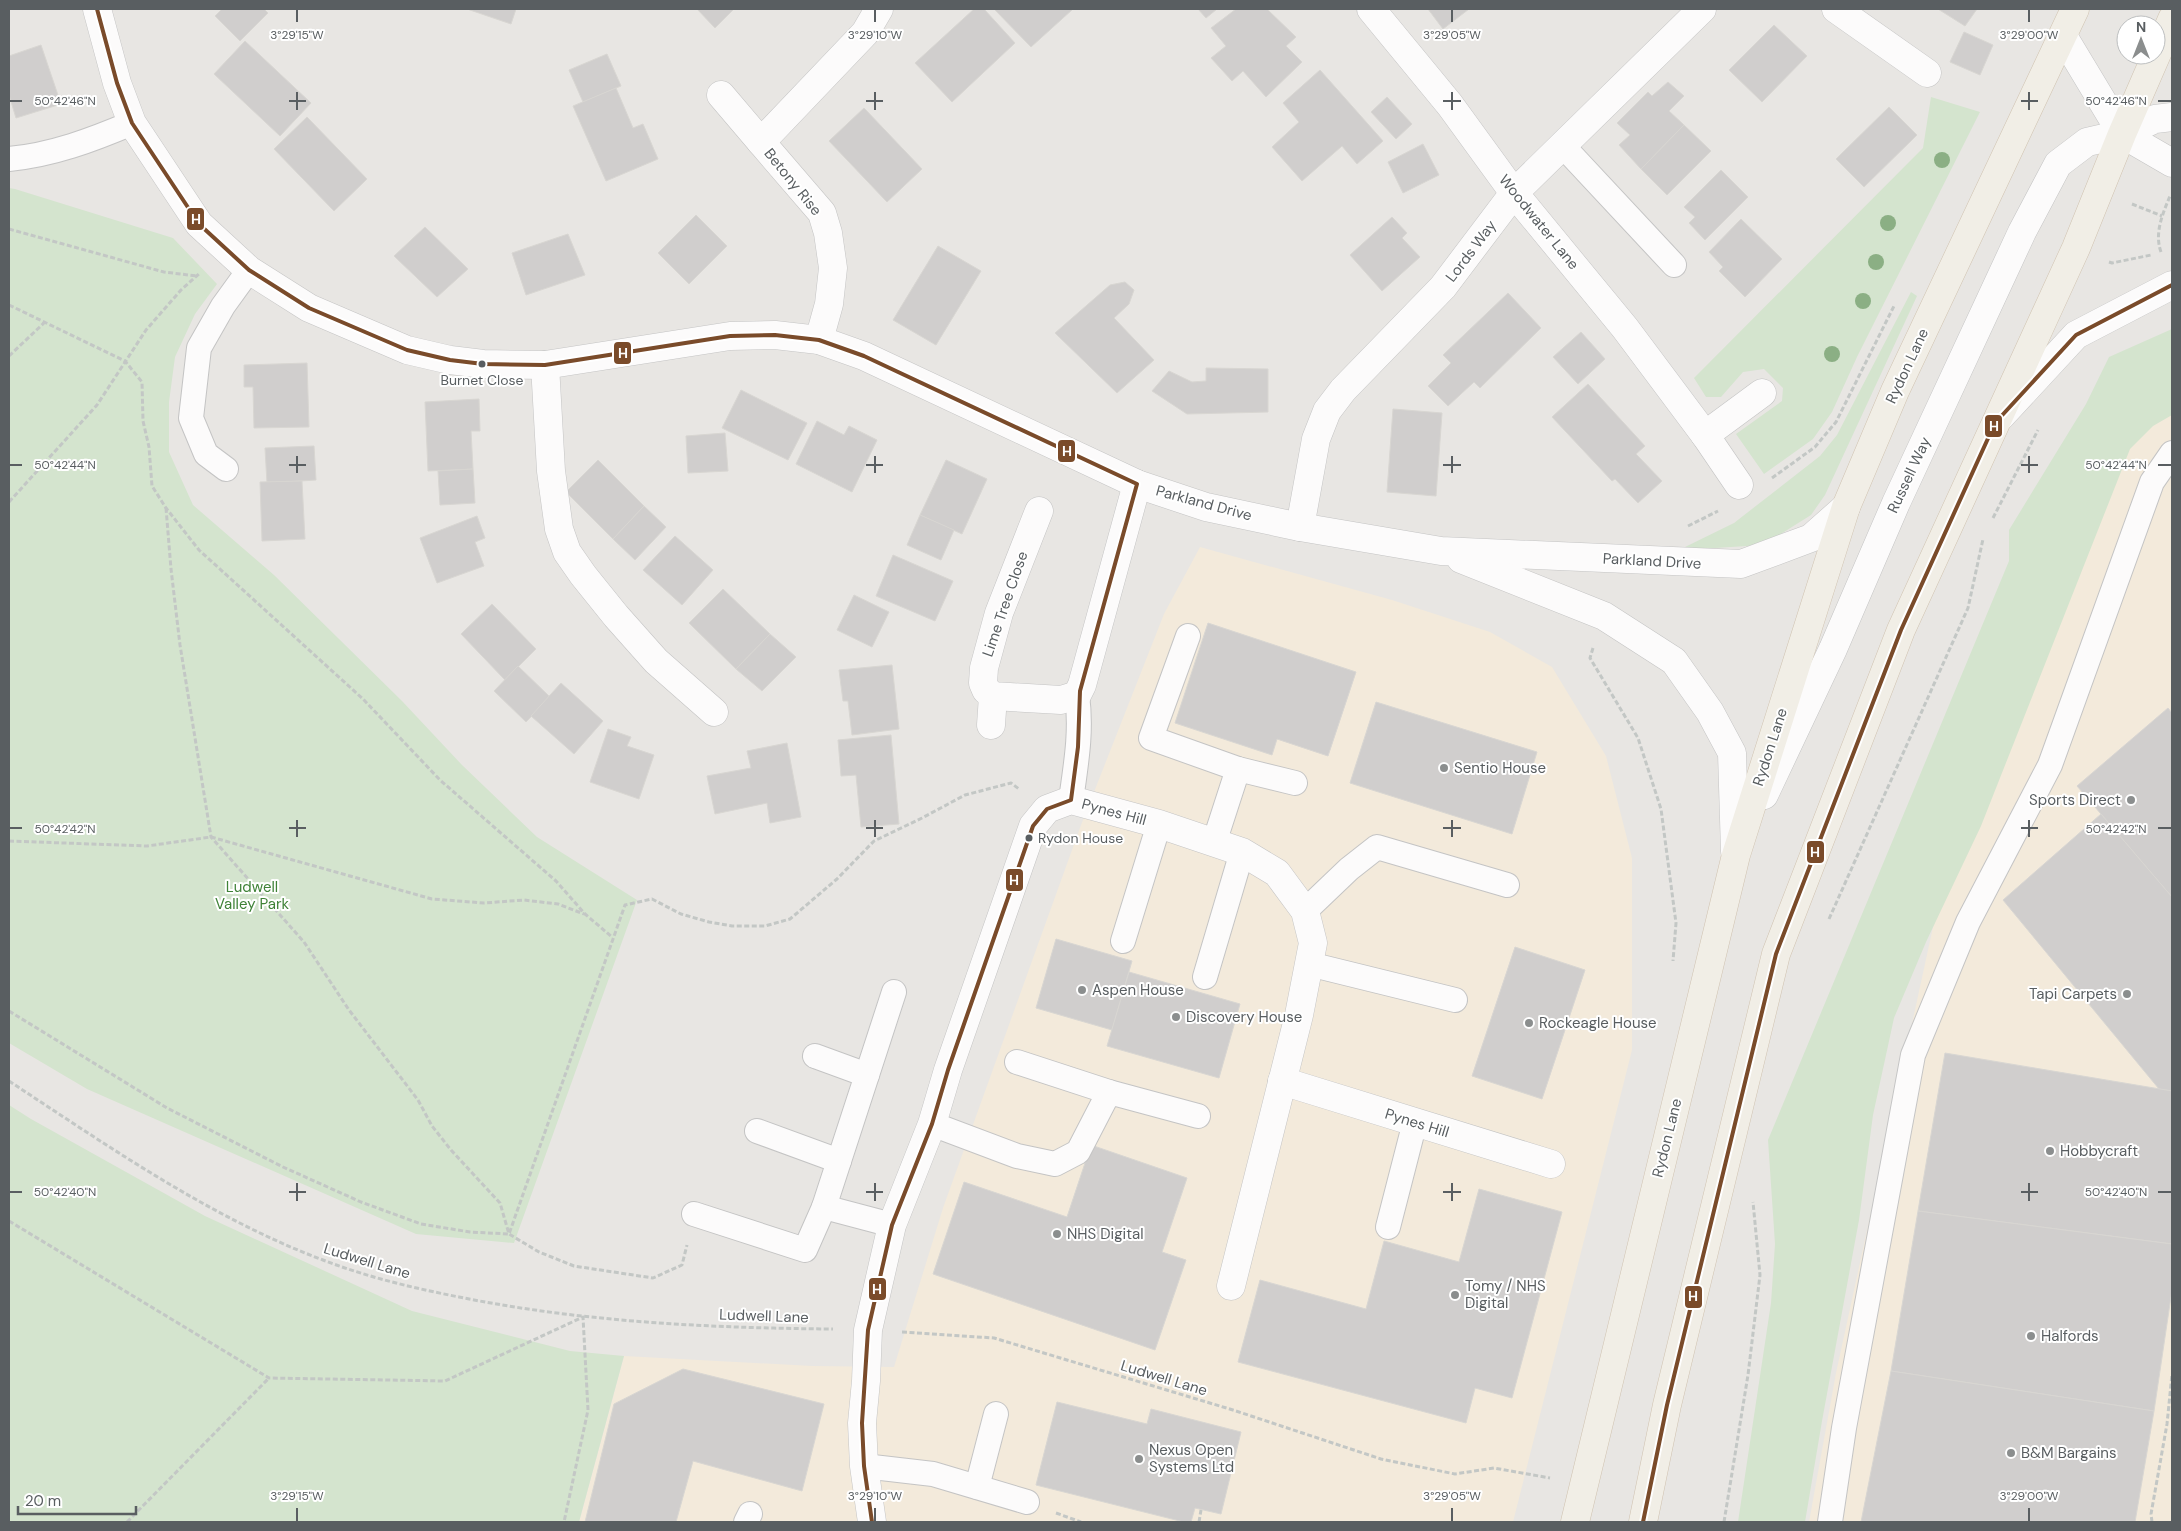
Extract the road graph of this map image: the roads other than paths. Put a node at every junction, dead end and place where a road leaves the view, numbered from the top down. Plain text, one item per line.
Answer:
1 (97, 9) edge
2 (879, 9) edge
3 (1371, 9) edge
4 (1702, 9) edge
5 (1836, 9) edge
6 (2075, 9) edge
7 (2172, 19) edge
8 (2063, 36) junction
9 (1927, 73) dead end
10 (721, 95) dead end
11 (2172, 116) edge
12 (132, 123) junction
13 (2122, 134) junction
14 (761, 142) junction
15 (1562, 145) junction
16 (9, 159) edge
17 (2172, 163) edge
18 (1514, 193) junction
19 (1674, 264) dead end
20 (249, 270) junction
21 (2171, 285) edge
22 (819, 340) junction
23 (545, 365) junction
24 (1762, 393) dead end
25 (1995, 423) junction
26 (1705, 435) junction
27 (2172, 453) edge
28 (226, 469) dead end
29 (1138, 484) junction
30 (1743, 490) road end
31 (1846, 507) junction
32 (1038, 511) dead end
33 (1300, 527) junction
34 (1441, 551) junction
35 (1188, 636) dead end
36 (1077, 695) junction
37 (993, 696) junction
38 (714, 712) dead end
39 (991, 725) dead end
40 (1238, 769) junction
41 (1295, 783) dead end
42 (1059, 804) junction
43 (1159, 824) junction
44 (1214, 842) junction
45 (1242, 852) junction
46 (1736, 855) junction
47 (1506, 885) dead end
48 (1305, 911) junction
49 (1123, 941) dead end
50 (1309, 964) junction
51 (1205, 977) dead end
52 (894, 992) dead end
53 (1455, 1000) dead end
54 (815, 1056) dead end
55 (1017, 1062) dead end
56 (867, 1075) junction
57 (1282, 1082) junction
58 (1109, 1092) junction
59 (1198, 1116) dead end
60 (1415, 1122) junction
61 (932, 1124) junction
62 (757, 1131) dead end
63 (839, 1161) junction
64 (1551, 1164) dead end
65 (824, 1206) junction
66 (694, 1214) road end
67 (892, 1225) junction
68 (1388, 1227) dead end
69 (1231, 1286) dead end
70 (996, 1414) dead end
71 (864, 1466) junction
72 (977, 1487) junction
73 (1027, 1502) dead end
74 (872, 1522) edge
75 (1575, 1522) edge
76 (1643, 1522) edge
77 (1830, 1522) edge

1 - 12 street, Parkland Drive
2 - 14 street, Betony Rise
3 - 18 street, Woodwater Lane
4 - 15 street, Lords Way
5 - 9 street
6 - 8 main road, Rydon Lane
7 - 13 main road
8 - 13 street
8 - 31 main road, Rydon Lane
10 - 14 street, Betony Rise
11 - 13 street, Russell Way
12 - 16 lane
12 - 20 street, Parkland Drive
13 - 17 street
13 - 25 main road
13 - 46 street, Russell Way
14 - 22 street, Betony Rise
15 - 18 street, Lords Way
15 - 19 lane
18 - 26 street, Woodwater Lane
18 - 33 street, Lords Way
20 - 23 street, Parkland Drive
20 - 28 lane
21 - 25 street
22 - 23 street, Parkland Drive
22 - 29 street, Parkland Drive
23 - 38 street
24 - 26 street
25 - 76 main road
26 - 30 street, Woodwater Lane
27 - 77 lane
29 - 33 street, Parkland Drive
29 - 36 street
31 - 34 street, Parkland Drive
31 - 46 main road, Rydon Lane
32 - 37 street, Lime Tree Close
33 - 34 street, Parkland Drive
34 - 46 street, Parkland Drive
35 - 40 lane
36 - 37 street
36 - 42 lane
37 - 39 street, Lime Tree Close
40 - 41 lane
40 - 44 lane
42 - 43 street, Pynes Hill
42 - 61 street
43 - 44 street, Pynes Hill
43 - 49 lane
44 - 45 street, Pynes Hill
45 - 48 street, Pynes Hill
45 - 51 lane
46 - 75 main road, Rydon Lane
47 - 48 lane
48 - 50 street, Pynes Hill
50 - 53 lane
50 - 57 street, Pynes Hill
52 - 56 lane
54 - 56 lane
55 - 58 lane
56 - 63 lane
57 - 60 street, Pynes Hill
57 - 69 street, Pynes Hill
58 - 59 lane
58 - 61 lane
60 - 64 street, Pynes Hill
60 - 68 lane
61 - 67 street
62 - 63 lane
63 - 65 lane
65 - 66 lane
65 - 67 lane
67 - 71 street
70 - 72 lane
71 - 72 lane
71 - 74 street
72 - 73 lane

